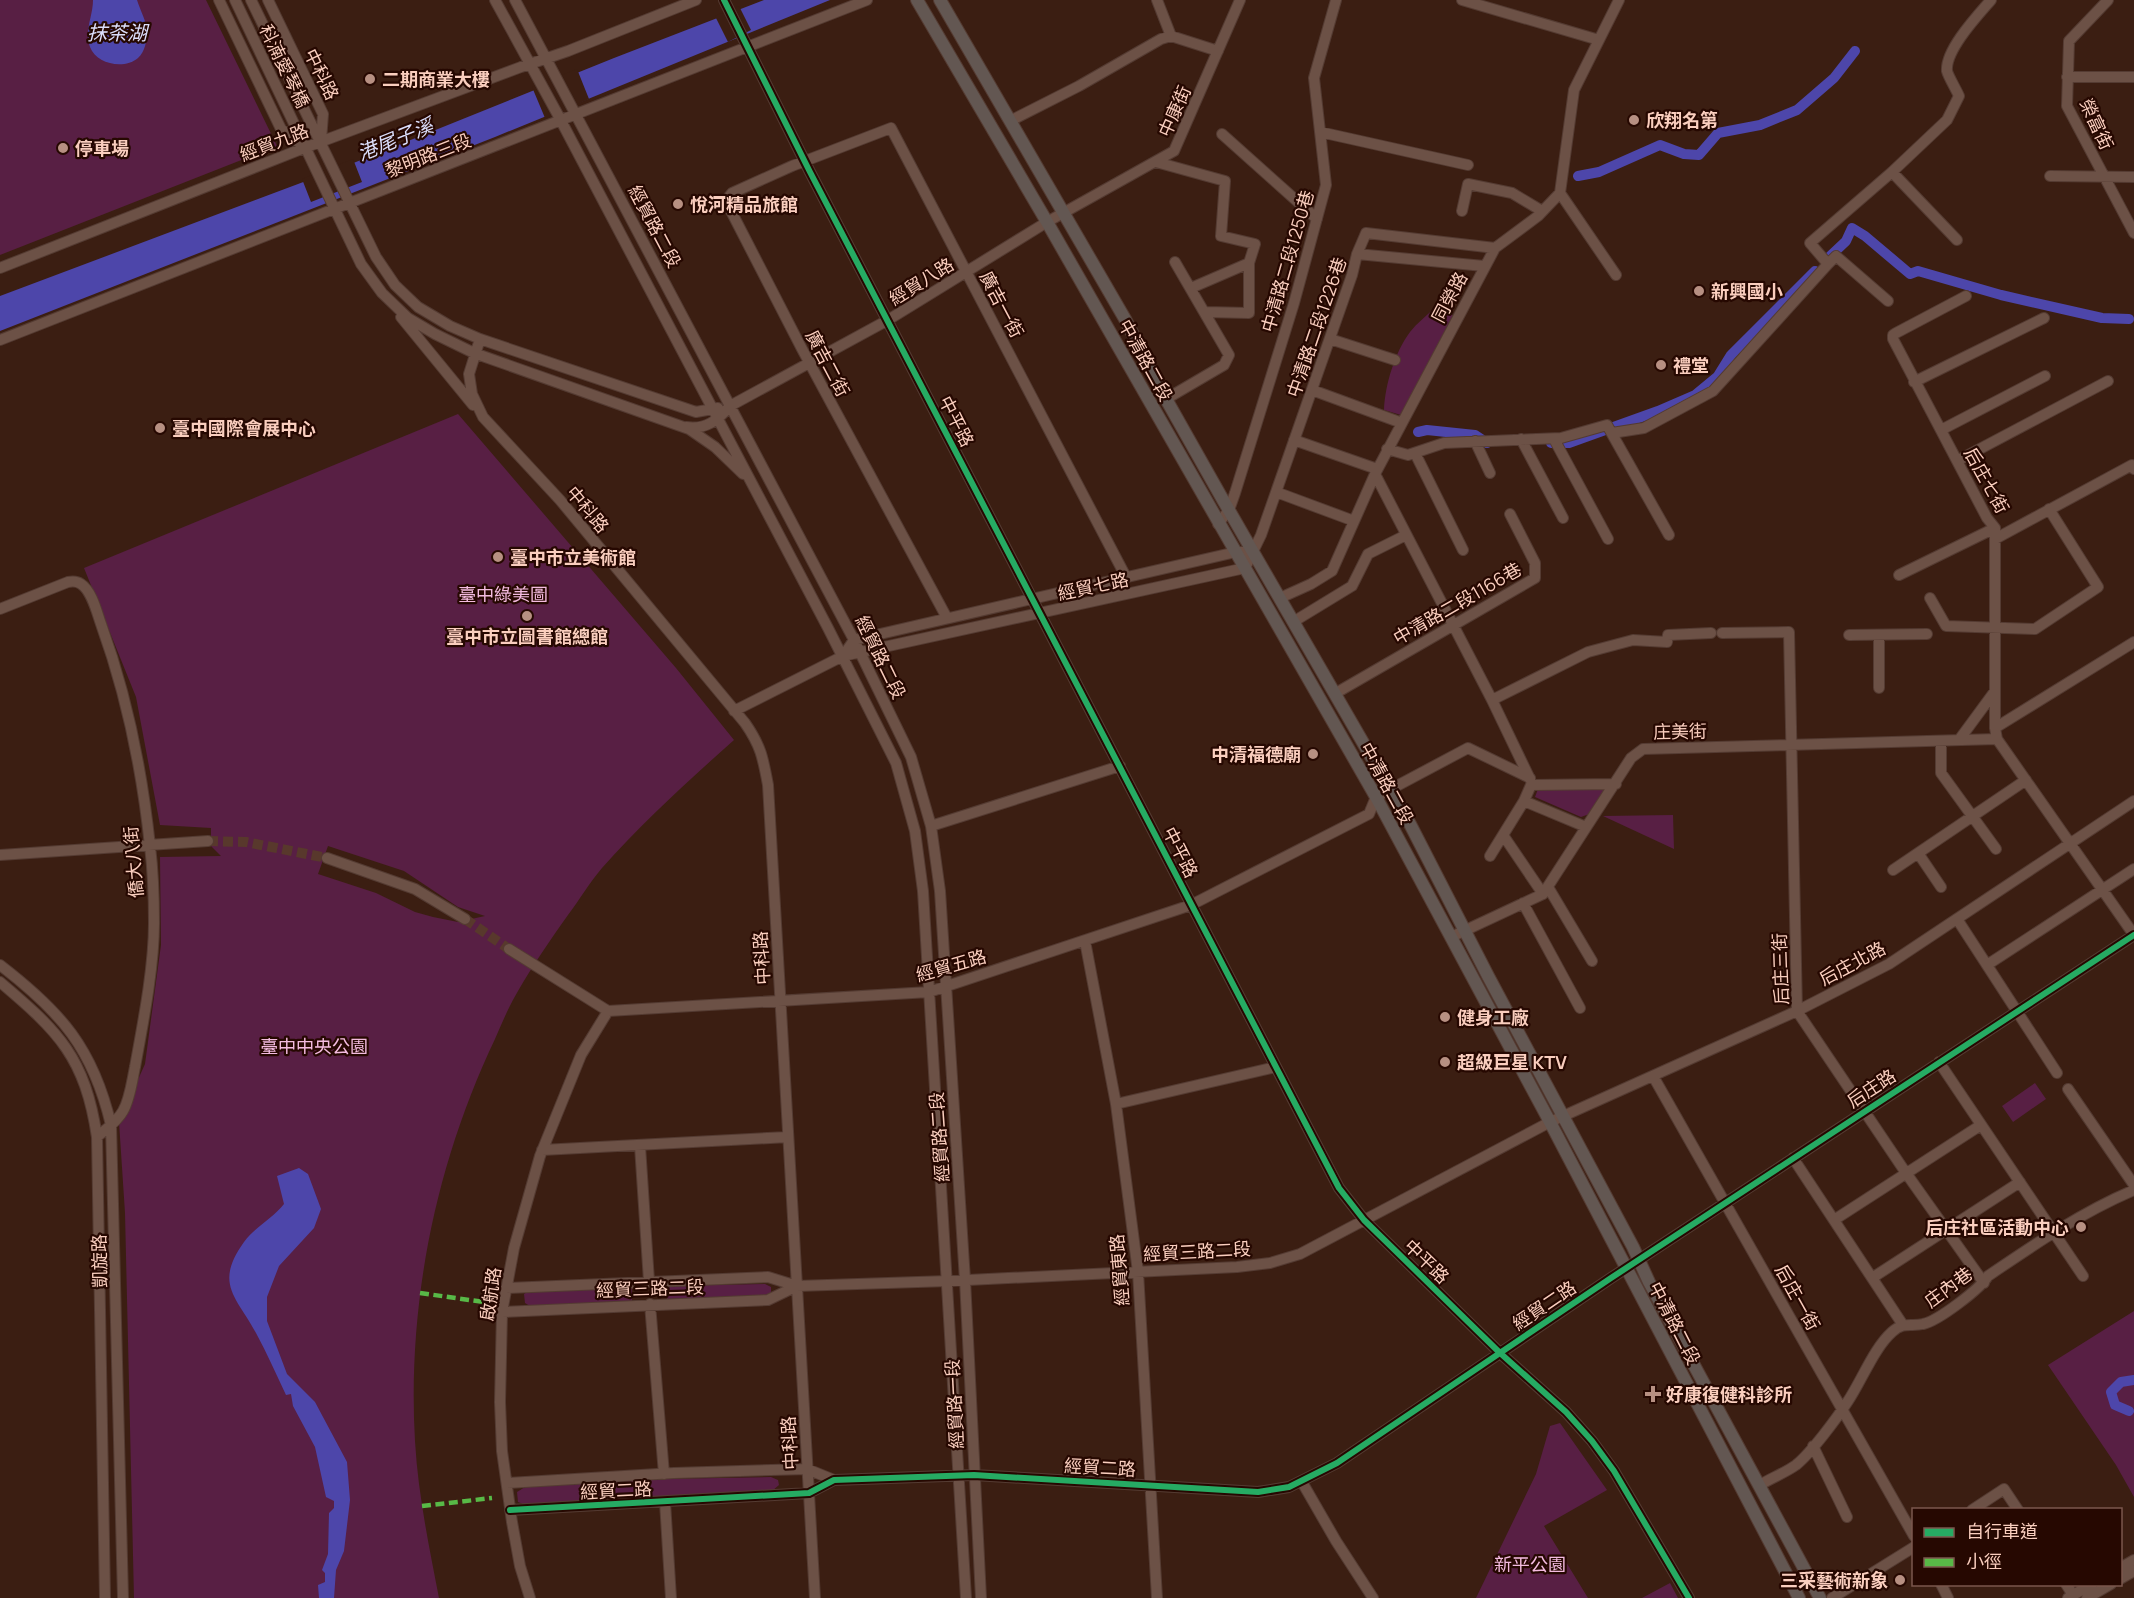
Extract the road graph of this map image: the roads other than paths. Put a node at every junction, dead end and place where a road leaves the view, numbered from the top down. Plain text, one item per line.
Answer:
1 (219, 0) edge
2 (235, 0) edge
3 (251, 0) edge
4 (268, 0) edge
5 (495, 0) edge
6 (515, 0) edge
7 (696, 0) edge
8 (724, 0) edge
9 (867, 0) edge
10 (917, 0) edge
11 (940, 0) edge
12 (1157, 0) edge
13 (1240, 0) edge
14 (1336, 0) edge
15 (1462, 0) edge
16 (1619, 0) edge
17 (1991, 0) edge
18 (2108, 0) edge
19 (1171, 36) junction
20 (1599, 40) junction
21 (746, 42) junction
22 (1218, 51) junction
23 (546, 58) junction
24 (530, 63) junction
25 (2067, 77) junction
26 (2134, 77) edge
27 (575, 109) junction
28 (559, 117) junction
29 (1010, 122) junction
30 (1320, 132) junction
31 (1222, 134) dead end
32 (324, 146) junction
33 (306, 152) junction
34 (805, 161) junction
35 (1156, 162) junction
36 (1468, 165) dead end
37 (1892, 172) junction
38 (2050, 176) dead end
39 (2104, 176) junction
40 (2134, 177) edge
41 (1560, 193) junction
42 (350, 203) junction
43 (333, 209) junction
44 (1462, 211) dead end
45 (1542, 211) junction
46 (1063, 213) junction
47 (1317, 219) junction
48 (1047, 222) junction
49 (2134, 233) edge
50 (1957, 240) dead end
51 (1495, 248) junction
52 (1357, 254) junction
53 (1175, 262) dead end
54 (1249, 263) junction
55 (1828, 264) junction
56 (1484, 266) junction
57 (0, 267) edge
58 (966, 272) junction
59 (1616, 275) dead end
60 (1191, 288) junction
61 (382, 293) junction
62 (1966, 296) dead end
63 (1888, 302) dead end
64 (1205, 312) junction
65 (2044, 318) dead end
66 (888, 321) junction
67 (480, 339) junction
68 (1330, 339) junction
69 (0, 340) edge
70 (474, 353) junction
71 (1395, 360) dead end
72 (810, 364) junction
73 (2045, 376) dead end
74 (2108, 381) dead end
75 (1914, 382) junction
76 (1312, 390) junction
77 (1166, 399) junction
78 (730, 406) junction
79 (711, 409) junction
80 (483, 417) junction
81 (718, 420) junction
82 (1402, 423) junction
83 (683, 426) junction
84 (1610, 429) junction
85 (1941, 430) junction
86 (1521, 439) junction
87 (1554, 439) junction
88 (1294, 440) junction
89 (1475, 441) junction
90 (1388, 449) junction
91 (1414, 453) junction
92 (1957, 460) junction
93 (2134, 469) edge
94 (1376, 472) junction
95 (1490, 473) dead end
96 (752, 483) junction
97 (1276, 492) junction
98 (2049, 509) junction
99 (1229, 510) junction
100 (1510, 514) dead end
101 (1563, 518) dead end
102 (1354, 521) junction
103 (1218, 524) junction
104 (1995, 533) junction
105 (1406, 535) junction
106 (1669, 535) dead end
107 (1608, 539) dead end
108 (1463, 550) dead end
109 (1236, 552) junction
110 (1253, 552) junction
111 (1245, 568) junction
112 (1899, 575) dead end
113 (1126, 577) junction
114 (1280, 598) junction
115 (1930, 598) dead end
116 (1032, 599) junction
117 (0, 609) edge
118 (1040, 613) junction
119 (947, 618) junction
120 (1293, 622) junction
121 (1454, 625) junction
122 (1995, 627) junction
123 (1928, 634) dead end
124 (1850, 635) dead end
125 (1879, 635) junction
126 (854, 640) junction
127 (2134, 642) edge
128 (860, 652) junction
129 (843, 656) junction
130 (1879, 688) dead end
131 (1995, 690) junction
132 (1335, 693) junction
133 (1492, 700) junction
134 (734, 711) junction
135 (1996, 734) junction
136 (1959, 740) junction
137 (1941, 741) junction
138 (1791, 745) junction
139 (1120, 766) junction
140 (2026, 780) junction
141 (1530, 781) junction
142 (1616, 784) junction
143 (1391, 790) junction
144 (1376, 797) junction
145 (1524, 801) junction
146 (2134, 801) edge
147 (1972, 816) junction
148 (931, 826) junction
149 (1586, 827) junction
150 (1503, 835) junction
151 (208, 841) tunnel mouth
152 (2070, 844) junction
153 (150, 845) junction
154 (1996, 849) dead end
155 (1918, 853) junction
156 (0, 855) edge
157 (1490, 856) dead end
158 (327, 858) tunnel mouth
159 (1893, 870) dead end
160 (2134, 870) edge
161 (1941, 887) dead end
162 (1545, 891) junction
163 (2103, 891) junction
164 (1523, 903) junction
165 (1191, 905) junction
166 (465, 919) tunnel mouth
167 (1957, 919) junction
168 (1465, 932) junction
169 (2134, 935) edge
170 (1451, 937) junction
171 (1085, 942) junction
172 (510, 949) tunnel mouth
173 (1592, 961) dead end
174 (0, 965) edge
175 (1987, 965) junction
176 (0, 982) edge
177 (946, 987) junction
178 (929, 992) junction
179 (780, 1001) junction
180 (1580, 1008) dead end
181 (608, 1011) junction
182 (1797, 1011) junction
183 (2016, 1012) junction
184 (1939, 1062) junction
185 (1276, 1067) junction
186 (2057, 1073) dead end
187 (1653, 1076) junction
188 (2068, 1089) dead end
189 (1116, 1104) junction
190 (1863, 1111) junction
191 (1564, 1116) junction
192 (1550, 1122) junction
193 (111, 1125) junction
194 (1981, 1125) junction
195 (97, 1137) junction
196 (788, 1137) junction
197 (640, 1146) junction
198 (542, 1150) junction
199 (1793, 1158) junction
200 (1906, 1173) junction
201 (2020, 1182) junction
202 (2134, 1185) edge
203 (2134, 1190) edge
204 (1726, 1203) junction
205 (1364, 1220) junction
206 (1834, 1220) junction
207 (1946, 1231) junction
208 (2054, 1232) junction
209 (1639, 1260) junction
210 (1626, 1268) junction
211 (1138, 1272) junction
212 (2083, 1276) dead end
213 (1872, 1278) junction
214 (965, 1280) junction
215 (649, 1281) junction
216 (948, 1281) junction
217 (1984, 1283) junction
218 (797, 1286) junction
219 (506, 1288) junction
220 (650, 1304) junction
221 (502, 1311) junction
222 (1903, 1325) junction
223 (1499, 1352) junction
224 (1842, 1409) junction
225 (1813, 1446) junction
226 (807, 1469) junction
227 (664, 1474) junction
228 (974, 1475) junction
229 (959, 1476) junction
230 (834, 1480) junction
231 (1302, 1482) junction
232 (507, 1483) junction
233 (1151, 1485) junction
234 (1760, 1485) junction
235 (809, 1493) junction
236 (665, 1502) junction
237 (1974, 1508) edge
238 (2017, 1508) edge
239 (510, 1510) junction
240 (1847, 1517) dead end
241 (1912, 1532) edge
242 (1912, 1548) edge
243 (2089, 1586) edge
244 (2108, 1586) edge
245 (2070, 1597) edge
246 (105, 1598) edge
247 (123, 1598) edge
248 (530, 1598) edge
249 (670, 1598) edge
250 (815, 1598) edge
251 (966, 1598) edge
252 (981, 1598) edge
253 (1157, 1598) edge
254 (1373, 1598) edge
255 (1689, 1598) edge
256 (1799, 1598) edge
257 (1820, 1598) edge
258 (1833, 1598) edge
259 (2087, 1598) edge

1 - 33 street, 中科路
2 - 33 street, 科湳愛琴橋
3 - 32 street, 科湳愛琴橋
4 - 32 street, 中科路
5 - 24 street
6 - 23 street
7 - 23 street, 經貿九路
8 - 21 street, 中平路
9 - 21 street, 黎明路三段
10 - 48 main road, 中清路二段
11 - 29 main road, 中清路二段
12 - 19 street
13 - 22 street, 中康街
14 - 30 street, 中清路二段1250巷
15 - 20 street
16 - 20 street
17 - 37 street
18 - 25 street, 榮富街
19 - 22 street
19 - 29 street
20 - 41 street
21 - 27 street, 黎明路三段
21 - 34 street, 中平路
22 - 35 street, 中康街
23 - 24 street, 經貿九路
23 - 27 street, 經貿路二段
24 - 28 street, 經貿路二段
24 - 32 street, 經貿九路
25 - 26 street
25 - 39 street, 榮富街
27 - 28 street, 黎明路三段
27 - 78 street, 經貿路二段
28 - 42 street, 黎明路三段
28 - 79 street, 經貿路二段
29 - 46 main road, 中清路二段
30 - 36 street
30 - 47 street, 中清路二段1250巷
31 - 47 street
32 - 33 street, 經貿九路
32 - 42 street, 中科路
33 - 43 street, 中科路
33 - 57 street, 經貿九路
34 - 58 street, 廣吉一街
34 - 66 street, 中平路
34 - 72 street, 廣吉二街
35 - 46 street, 中康街
35 - 54 street
37 - 50 street
37 - 55 street
38 - 39 street
39 - 40 street
39 - 49 street, 榮富街
41 - 45 street, 同榮路
41 - 59 street
42 - 43 street, 黎明路三段
42 - 67 street, 中科路
43 - 61 street, 中科路
43 - 69 street, 黎明路三段
44 - 45 street
45 - 51 street, 同榮路
46 - 48 street, 經貿八路
46 - 77 main road, 中清路二段
47 - 99 street, 中清路二段1250巷
48 - 58 street, 經貿八路
48 - 103 main road, 中清路二段
51 - 52 street, 中清路二段1226巷
51 - 56 street, 同榮路
52 - 56 street
52 - 68 street, 中清路二段1226巷
53 - 60 street
54 - 60 street
54 - 64 street
55 - 63 street
55 - 84 street
56 - 82 street, 同榮路
58 - 66 street, 經貿八路
58 - 113 street, 廣吉一街
60 - 64 street
61 - 70 street, 中科路
61 - 80 street, 中科路
62 - 75 street, 后庄七街
64 - 77 street
65 - 75 street
66 - 72 street, 經貿八路
66 - 116 street, 中平路
67 - 70 street, 中科路
67 - 79 street, 經貿八路
68 - 71 street
68 - 76 street, 中清路二段1226巷
70 - 80 street, 中科路
70 - 83 street
72 - 78 street, 經貿八路
72 - 119 street, 廣吉二街
73 - 85 street
74 - 92 street
75 - 85 street, 后庄七街
76 - 82 street
76 - 88 street, 中清路二段1226巷
77 - 99 main road, 中清路二段
78 - 79 street, 經貿八路
78 - 81 street, 經貿八路
78 - 126 street, 經貿路二段
79 - 81 street, 經貿路二段
80 - 134 street, 中科路
81 - 83 street
81 - 96 street, 經貿路二段
82 - 90 street, 同榮路
83 - 96 street
84 - 87 street
84 - 106 street
85 - 92 street, 后庄七街
86 - 87 street
86 - 89 street
86 - 101 street
87 - 107 street
88 - 94 street
88 - 97 street, 中清路二段1226巷
89 - 91 street
89 - 95 street
90 - 91 street
90 - 94 street, 同榮路
91 - 108 street
92 - 104 street, 后庄七街
93 - 98 street
94 - 102 street, 同榮路
94 - 105 street
96 - 129 street, 經貿路二段
97 - 102 street
97 - 110 street, 中清路二段1226巷
98 - 104 street
98 - 122 street
99 - 103 street, 中清路二段1250巷
99 - 110 main road, 中清路二段
100 - 121 street, 中清路二段1166巷
102 - 114 street, 同榮路
103 - 109 main road, 中清路二段
104 - 112 street
104 - 122 street, 后庄七街
105 - 120 street
105 - 121 street
109 - 110 street, 經貿七路
109 - 111 main road, 中清路二段
109 - 113 street, 經貿七路
110 - 111 street
110 - 114 main road, 中清路二段
111 - 118 street, 經貿七路
111 - 144 main road, 中清路二段
113 - 116 street, 經貿七路
114 - 120 main road, 中清路二段
115 - 122 street
116 - 118 street, 中平路
116 - 119 street, 經貿七路
117 - 153 street, 僑大八街
118 - 128 street, 經貿七路
118 - 139 street, 中平路
119 - 126 street, 經貿七路
120 - 132 main road, 中清路二段
121 - 132 street, 中清路二段1166巷
121 - 133 street
122 - 131 street, 后庄七街
123 - 125 street
124 - 125 street
125 - 130 street
126 - 128 street, 經貿路二段
126 - 129 street, 經貿七路
127 - 135 street
128 - 129 street, 經貿七路
128 - 148 street, 經貿路二段
129 - 134 street, 經貿七路
129 - 178 street, 經貿路二段
131 - 135 street, 后庄七街
131 - 136 street
132 - 143 main road, 中清路二段
133 - 138 street, 后庄三街
133 - 141 street
134 - 179 street, 中科路
135 - 136 street, 庄美街
135 - 140 street
136 - 137 street, 庄美街
137 - 138 street, 庄美街
137 - 147 street
138 - 142 street, 庄美街
138 - 182 street, 后庄三街
139 - 148 street
139 - 165 street, 中平路
140 - 147 street
140 - 152 street
141 - 142 street
141 - 143 street
141 - 145 street
142 - 149 street, 庄美街
143 - 144 street
143 - 168 main road, 中清路二段
144 - 165 street, 經貿五路
144 - 170 main road, 中清路二段
145 - 149 street
145 - 150 street
146 - 152 street, 后庄北路
147 - 154 street
147 - 155 street
148 - 177 street, 經貿路二段
149 - 162 street, 庄美街
150 - 157 street
150 - 162 street
151 - 153 street
152 - 163 street
152 - 167 street, 后庄北路
153 - 156 street
153 - 193 street, 僑大八街
155 - 159 street
155 - 161 street
158 - 166 street
160 - 163 street
162 - 164 street
162 - 173 street
163 - 169 street
163 - 175 street
164 - 168 street
164 - 180 street
165 - 171 street, 經貿五路
165 - 185 street, 中平路
167 - 175 street
167 - 182 street, 后庄北路
168 - 170 street
168 - 191 main road, 中清路二段
169 - 183 street, 后庄路
170 - 192 main road, 中清路二段
171 - 177 street, 經貿五路
171 - 189 street, 經貿東路
172 - 181 street
174 - 193 street, 凱旋路
175 - 183 street
176 - 195 street, 凱旋路
177 - 178 street, 經貿五路
177 - 214 street, 經貿路二段
178 - 179 street, 經貿五路
178 - 216 street, 經貿路二段
179 - 181 street, 經貿五路
179 - 196 street, 中科路
181 - 198 street, 啟航路
182 - 187 street, 后庄北路
182 - 190 street, 后庄三街
183 - 184 street, 后庄路
183 - 186 street
184 - 190 street, 后庄路
184 - 194 street
185 - 189 street
185 - 205 street, 中平路
187 - 191 street, 后庄北路
187 - 204 street, 后庄一街
188 - 202 street
189 - 211 street, 經貿東路
190 - 199 street, 后庄路
190 - 200 street, 后庄三街
191 - 192 street, 經貿三路二段
191 - 209 main road, 中清路二段
192 - 205 street, 經貿三路二段
192 - 210 main road, 中清路二段
193 - 195 street, 僑大八街
193 - 247 street, 凱旋路
194 - 200 street
194 - 201 street
195 - 246 street, 凱旋路
196 - 197 street
196 - 218 street, 中科路
197 - 198 street
197 - 215 street
198 - 219 street, 啟航路
199 - 204 street, 后庄路
199 - 206 street
200 - 206 street
200 - 207 street, 后庄三街
201 - 207 street
201 - 208 street
203 - 208 street, 庄內巷
204 - 209 street, 后庄路
204 - 224 street, 后庄一街
205 - 211 street, 經貿三路二段
205 - 223 street, 中平路
206 - 213 street
207 - 213 street
207 - 217 street, 后庄三街
208 - 212 street
208 - 217 street, 庄內巷
209 - 210 street, 后庄路
209 - 234 main road, 中清路二段
210 - 223 street, 經貿二路
210 - 256 main road, 中清路二段
211 - 214 street, 經貿三路二段
211 - 233 street, 經貿東路
213 - 222 street
214 - 216 street, 經貿三路二段
214 - 228 street, 經貿路一段
215 - 218 street, 經貿三路二段
215 - 219 street, 經貿三路二段
216 - 218 street, 經貿三路二段
216 - 229 street, 經貿路一段
217 - 222 street, 庄內巷
218 - 220 street, 經貿三路二段
218 - 226 street, 中科路
219 - 221 street, 啟航路
220 - 221 street, 經貿三路二段
220 - 227 street
221 - 232 street, 啟航路
222 - 224 street, 庄內巷
223 - 231 street, 經貿二路
223 - 255 street, 中平路
224 - 225 street, 庄內巷
224 - 241 street, 后庄一街
225 - 234 street, 庄內巷
225 - 240 street
226 - 227 street, 經貿二路
226 - 230 street, 經貿二路
226 - 235 street, 中科路
227 - 232 street, 經貿二路
228 - 229 street, 經貿二路
228 - 233 street, 經貿二路
228 - 252 street, 經貿路一段
229 - 230 street, 經貿二路
229 - 251 street, 經貿路一段
230 - 235 street, 經貿二路
231 - 233 street, 經貿二路
231 - 254 street
232 - 239 street, 啟航路
233 - 253 street, 經貿東路
234 - 257 main road, 中清路二段
235 - 236 street, 經貿二路
235 - 250 street, 中科路
236 - 239 street, 經貿二路
236 - 249 street
237 - 238 street
239 - 248 street, 啟航路
242 - 258 street
243 - 245 street
244 - 259 street

